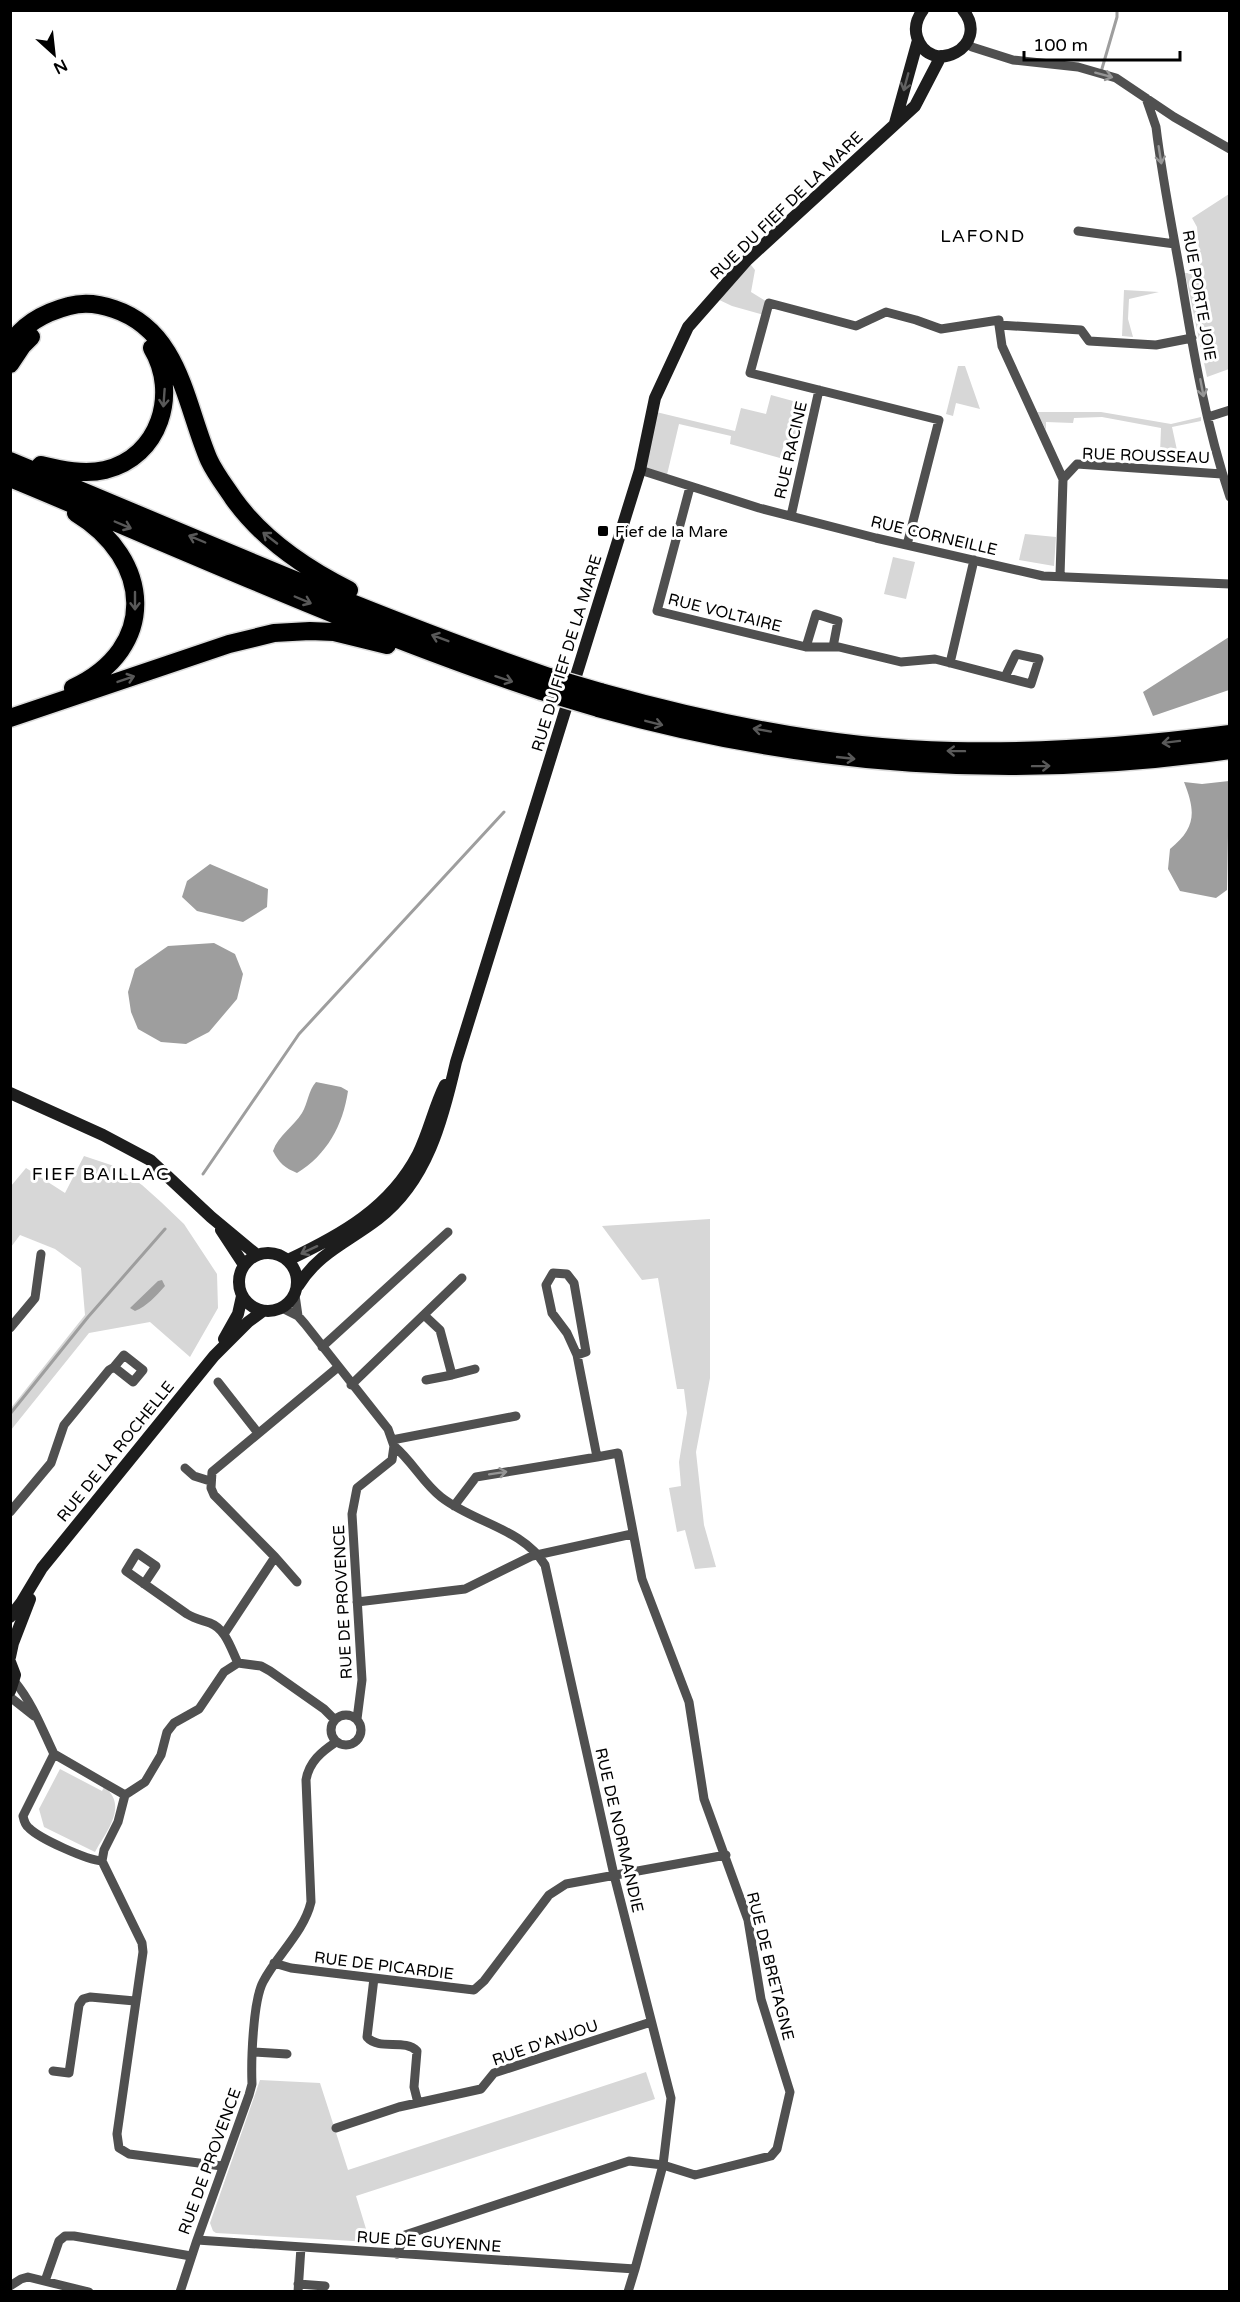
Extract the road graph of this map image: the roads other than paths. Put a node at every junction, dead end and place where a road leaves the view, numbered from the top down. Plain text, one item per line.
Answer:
1 (923, 10) edge
2 (967, 12) edge
3 (918, 40) junction
4 (966, 43) junction
5 (941, 56) junction
6 (1146, 98) junction
7 (895, 123) junction
8 (1230, 149) edge
9 (1078, 231) dead end
10 (1175, 244) junction
11 (999, 326) junction
12 (1192, 338) junction
13 (10, 345) edge
14 (10, 364) edge
15 (819, 390) junction
16 (1230, 410) edge
17 (1208, 417) junction
18 (10, 460) edge
19 (1056, 463) junction
20 (1077, 464) junction
21 (639, 470) junction
22 (1222, 474) junction
23 (10, 478) edge
24 (1063, 479) junction
25 (31, 486) junction
26 (690, 487) junction
27 (1230, 497) edge
28 (791, 516) junction
29 (907, 545) junction
30 (974, 560) junction
31 (1060, 576) junction
32 (1230, 584) edge
33 (387, 618) junction
34 (806, 647) junction
35 (833, 647) junction
36 (950, 663) junction
37 (470, 667) junction
38 (1005, 677) dead end
39 (545, 684) junction
40 (599, 700) junction
41 (10, 709) edge
42 (10, 718) edge
43 (1230, 734) edge
44 (1230, 750) edge
45 (456, 1062) junction
46 (10, 1094) edge
47 (211, 1217) junction
48 (448, 1232) dead end
49 (41, 1254) dead end
50 (257, 1255) junction
51 (288, 1260) junction
52 (244, 1265) junction
53 (462, 1278) dead end
54 (296, 1291) junction
55 (242, 1296) junction
56 (282, 1308) junction
57 (263, 1311) junction
58 (424, 1315) junction
59 (298, 1316) junction
60 (10, 1328) edge
61 (322, 1347) junction
62 (577, 1355) junction
63 (214, 1356) junction
64 (114, 1367) dead end
65 (337, 1368) junction
66 (475, 1370) dead end
67 (452, 1375) junction
68 (426, 1380) dead end
69 (218, 1382) dead end
70 (351, 1385) junction
71 (516, 1416) dead end
72 (258, 1433) junction
73 (393, 1443) junction
74 (597, 1457) junction
75 (392, 1460) junction
76 (410, 1461) junction
77 (185, 1468) dead end
78 (210, 1481) junction
79 (10, 1495) edge
80 (19, 1502) junction
81 (454, 1506) junction
82 (10, 1512) edge
83 (632, 1534) junction
84 (538, 1554) junction
85 (275, 1557) junction
86 (42, 1568) junction
87 (297, 1582) dead end
88 (144, 1584) dead end
89 (357, 1602) junction
90 (10, 1617) edge
91 (224, 1634) junction
92 (10, 1657) edge
93 (10, 1662) edge
94 (238, 1663) junction
95 (13, 1687) edge
96 (10, 1697) edge
97 (37, 1719) junction
98 (357, 1719) junction
99 (335, 1720) junction
100 (336, 1742) junction
101 (54, 1754) junction
102 (125, 1795) junction
103 (726, 1855) junction
104 (102, 1861) junction
105 (614, 1875) junction
106 (274, 1963) junction
107 (374, 1978) junction
108 (135, 2001) junction
109 (651, 2022) junction
110 (254, 2052) junction
111 (287, 2054) dead end
112 (53, 2071) dead end
113 (418, 2103) junction
114 (336, 2128) dead end
115 (663, 2164) junction
116 (222, 2166) junction
117 (196, 2240) junction
118 (301, 2247) junction
119 (397, 2254) junction
120 (191, 2256) junction
121 (635, 2269) junction
122 (45, 2281) junction
123 (10, 2286) edge
124 (325, 2286) dead end
125 (298, 2288) edge
126 (89, 2292) edge
127 (180, 2292) edge
128 (628, 2292) edge

1 - 3 main road
2 - 4 main road
3 - 5 main road
3 -> 7 main road
4 - 5 main road
4 -> 6 street
5 - 7 main road, RUE DU FIEF DE LA MARE
6 - 8 street
6 -> 10 street, RUE PORTE JOIE
7 - 21 main road, RUE DU FIEF DE LA MARE
9 - 10 street
10 - 12 street, RUE PORTE JOIE
11 - 12 street
11 - 15 street, RUE RACINE
11 - 19 street
12 -> 17 street, RUE PORTE JOIE
33 -> 13 highway
14 -> 18 highway
15 - 28 street, RUE RACINE
15 - 29 street, RUE RACINE
16 - 17 street
17 - 22 street, RUE PORTE JOIE
33 -> 18 highway
19 - 20 street
19 - 24 street
20 - 22 street, RUE ROUSSEAU
20 - 24 street, RUE ROUSSEAU
21 - 26 street, RUE CORNEILLE
21 - 45 main road, RUE DU FIEF DE LA MARE
22 - 27 street, RUE PORTE JOIE
23 - 25 highway
24 - 31 street
25 -> 37 highway
25 -> 41 highway
26 - 28 street, RUE CORNEILLE
26 - 34 street, RUE VOLTAIRE
28 - 29 street, RUE CORNEILLE
29 - 30 street, RUE CORNEILLE
30 - 31 street, RUE CORNEILLE
30 - 36 street
31 - 32 street, RUE CORNEILLE
39 -> 33 highway
34 - 35 street, RUE VOLTAIRE
34 - 35 street
35 - 36 street, RUE VOLTAIRE
36 - 38 street, RUE VOLTAIRE
37 -> 39 highway
42 -> 37 highway
39 - 40 highway, bridge
43 -> 40 highway
40 -> 44 highway
45 -> 51 main road, RUE DU FIEF DE LA MARE
45 - 54 main road, RUE DU FIEF DE LA MARE
46 - 47 main road
47 - 50 main road
47 - 52 main road
48 - 61 street
49 - 60 street
50 - 51 main road
50 - 52 main road
51 - 54 main road
52 - 55 main road
53 - 58 street
54 - 56 main road
54 - 59 street
55 - 57 main road
55 - 63 main road, RUE DE LA ROCHELLE
56 - 57 main road
56 - 59 street
57 - 63 main road, RUE DE LA ROCHELLE
58 - 67 street
58 - 70 street
59 - 61 street
61 - 65 street
62 - 62 street
62 - 74 street
63 - 86 main road, RUE DE LA ROCHELLE
64 - 80 street
65 - 70 street
65 - 72 street
66 - 67 street
67 - 68 street
69 - 72 street
70 - 73 street
71 - 73 street
72 - 78 street
73 - 75 street
73 - 76 street
81 -> 74 street
74 - 83 street, RUE DE BRETAGNE
75 - 76 street
75 - 89 street, RUE DE PROVENCE
76 - 81 street
77 - 78 street
78 - 85 street
79 - 80 street
80 - 82 street
81 - 84 street
83 - 84 street
83 - 103 street, RUE DE BRETAGNE
84 - 89 street
84 - 105 street, RUE DE NORMANDIE
85 - 87 street
85 - 91 street
86 - 90 main road, RUE DE LA ROCHELLE
86 - 92 main road, RUE DE LA ROCHELLE
88 - 91 street
89 - 98 street, RUE DE PROVENCE
91 - 94 street
93 - 95 main road
94 - 99 street
94 - 102 street
95 - 97 street
96 - 97 street
97 - 101 street
98 - 99 street
98 - 100 street
99 - 100 street
100 - 106 street, RUE DE PROVENCE
101 - 102 street
101 - 104 street
102 - 104 street
103 - 105 street, RUE DE PICARDIE
103 - 115 street, RUE DE BRETAGNE
104 - 108 street
105 - 107 street, RUE DE PICARDIE
105 - 109 street, RUE DE NORMANDIE
106 - 107 street, RUE DE PICARDIE
106 - 110 street, RUE DE PROVENCE
107 - 113 street
108 - 112 street
108 - 116 street
109 - 113 street, RUE D'ANJOU
109 - 115 street, RUE DE NORMANDIE
110 - 111 street
110 - 116 street, RUE DE PROVENCE
113 - 114 street, RUE D'ANJOU
115 - 119 street, RUE DE BRETAGNE
115 - 121 street, RUE DE NORMANDIE
116 - 117 street, RUE DE PROVENCE
117 - 118 street, RUE DE GUYENNE
117 - 120 street, RUE DE PROVENCE
118 - 119 street, RUE DE GUYENNE
118 - 125 street
119 - 121 street, RUE DE GUYENNE
120 - 122 street
120 - 127 street, RUE DE PROVENCE
121 - 128 street
122 - 123 street
122 - 126 street
124 - 125 street

